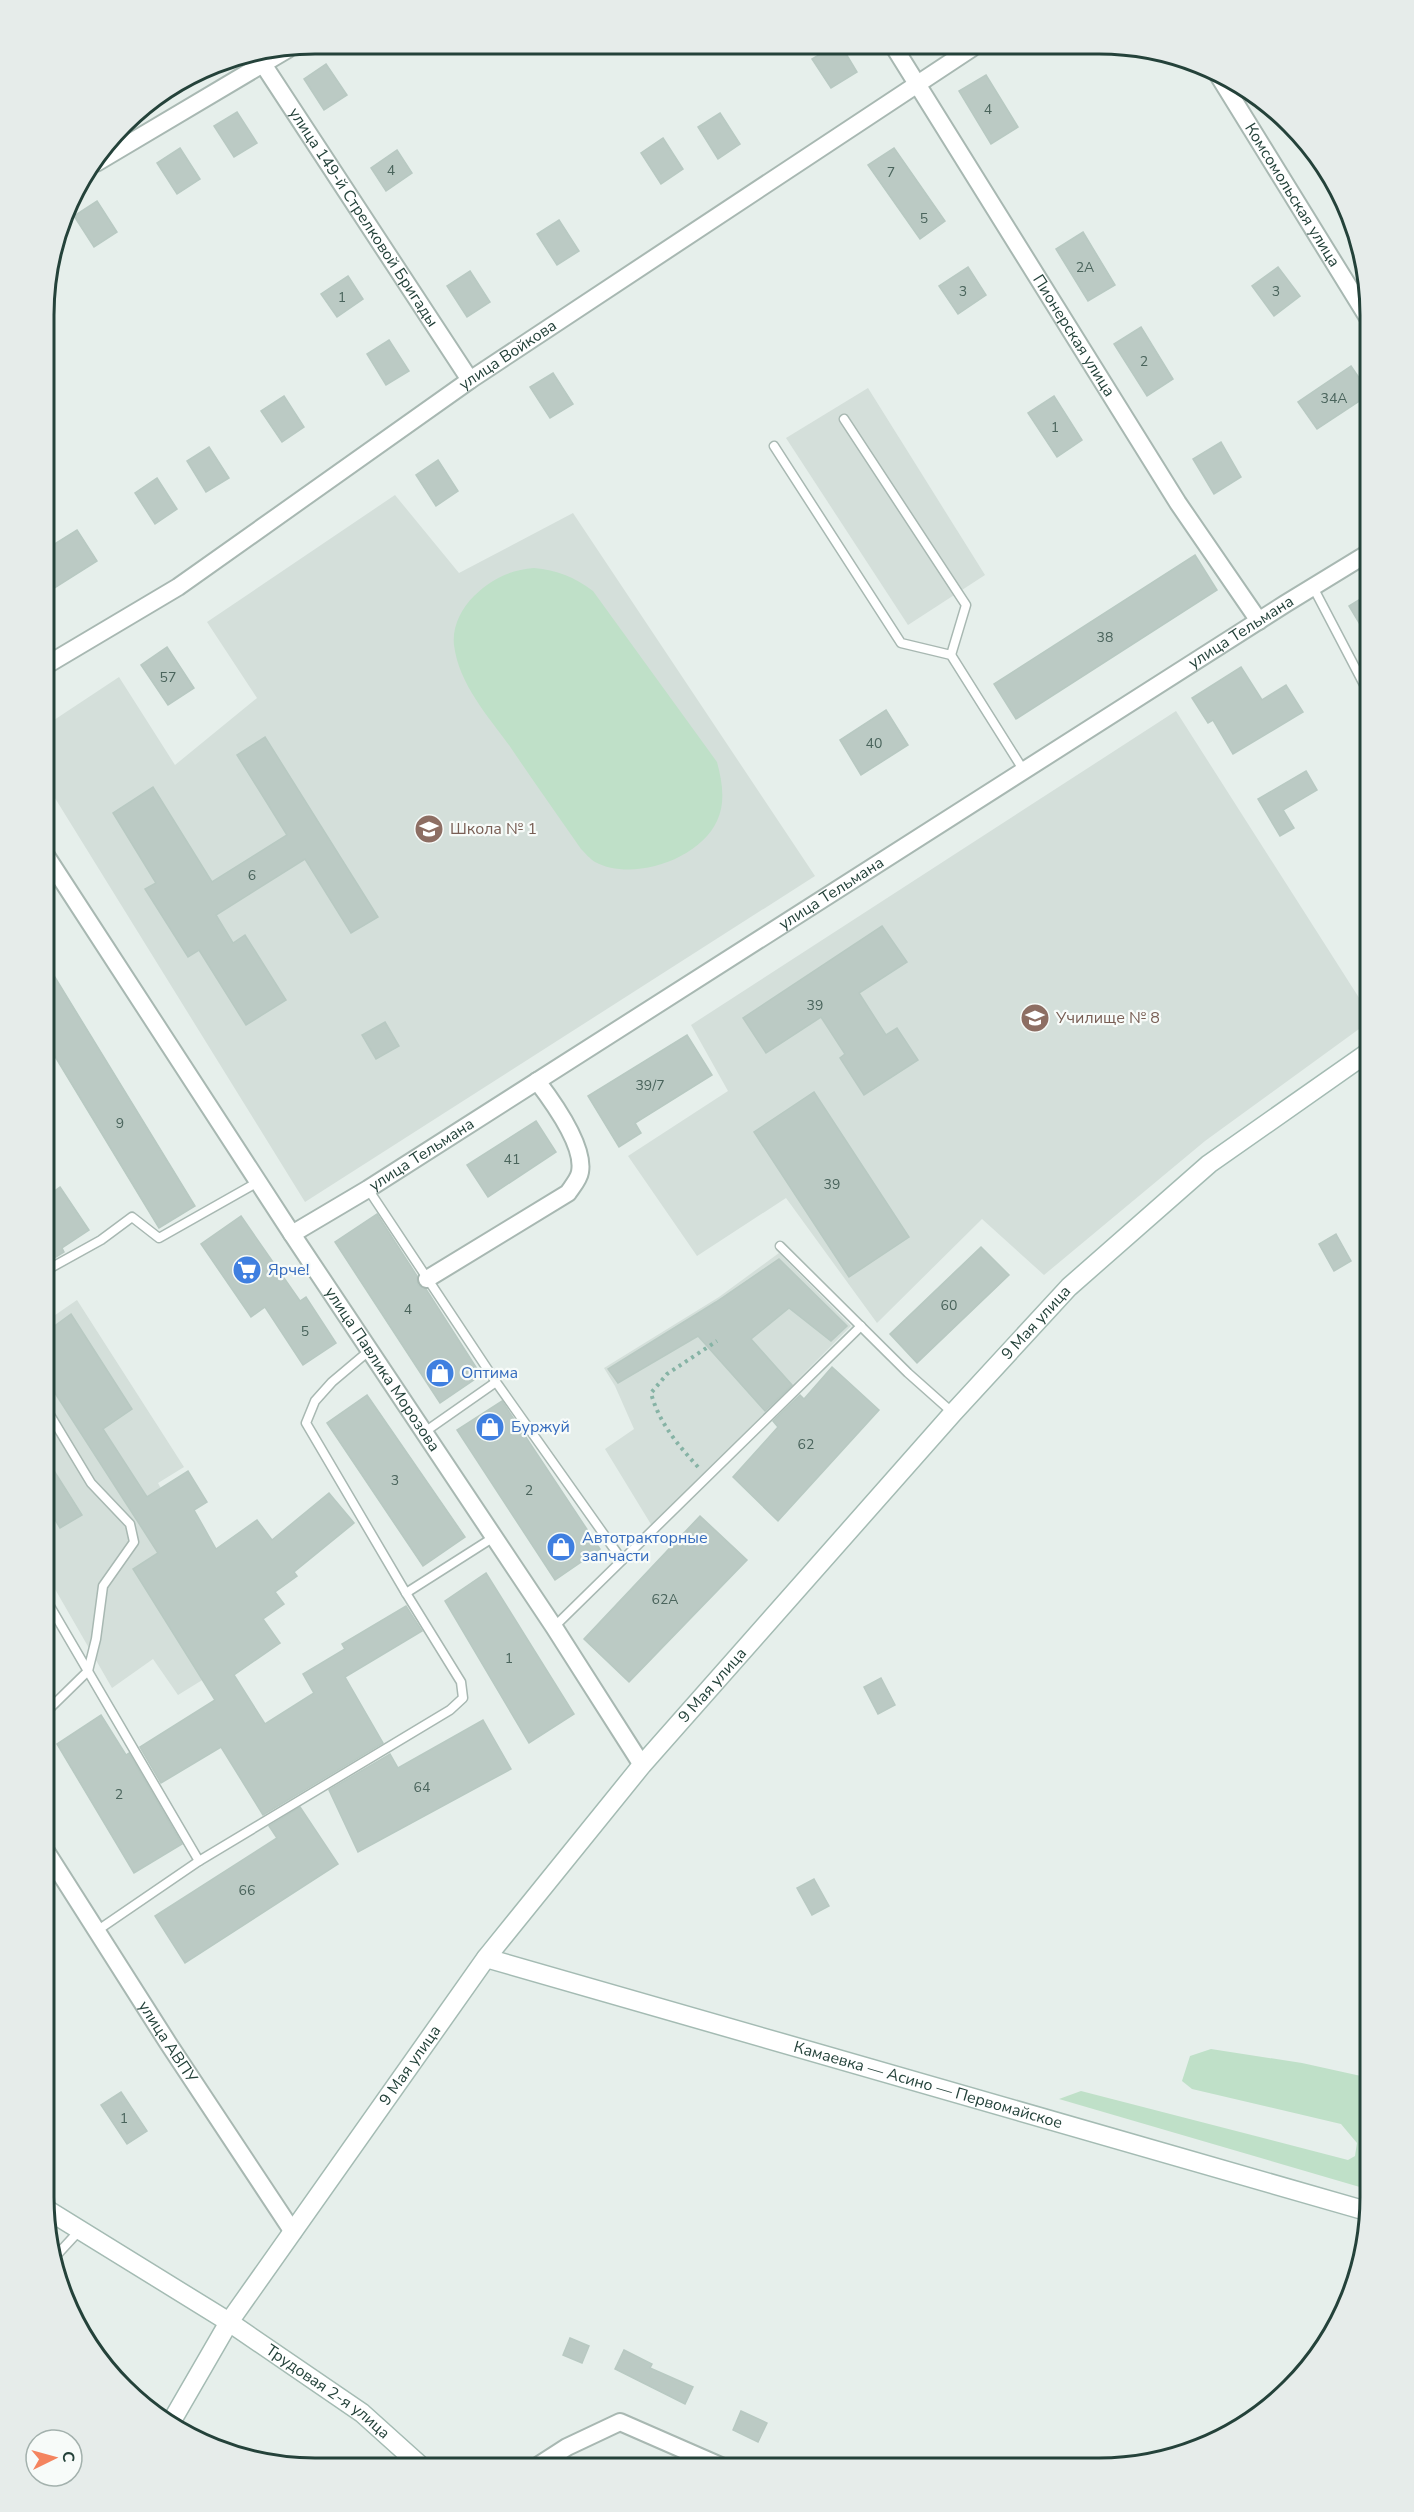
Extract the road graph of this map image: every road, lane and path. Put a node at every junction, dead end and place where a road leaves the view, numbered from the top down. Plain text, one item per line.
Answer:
1 (898, 54) edge
2 (962, 54) edge
3 (259, 60) edge
4 (916, 83) junction
5 (1226, 87) edge
6 (109, 155) edge
7 (1359, 302) edge
8 (470, 380) junction
9 (844, 419) dead end
10 (774, 446) dead end
11 (1360, 558) edge
12 (1313, 587) junction
13 (1259, 621) junction
14 (951, 655) junction
15 (54, 661) edge
16 (1360, 677) edge
17 (1024, 771) junction
18 (54, 868) edge
19 (1360, 1058) edge
20 (537, 1081) junction
21 (259, 1182) junction
22 (368, 1189) junction
23 (292, 1234) junction
24 (780, 1246) dead end
25 (54, 1266) edge
26 (427, 1279) junction
27 (861, 1326) junction
28 (717, 1341) dead end
29 (370, 1350) junction
30 (496, 1383) junction
31 (953, 1413) junction
32 (54, 1421) edge
33 (426, 1431) junction
34 (707, 1477) junction
35 (494, 1537) junction
36 (622, 1560) junction
37 (406, 1593) junction
38 (54, 1613) edge
39 (555, 1626) junction
40 (88, 1671) junction
41 (54, 1704) edge
42 (642, 1765) junction
43 (198, 1861) junction
44 (54, 1863) edge
45 (98, 1930) junction
46 (486, 1958) junction
47 (1359, 2209) edge
48 (55, 2215) edge
49 (79, 2231) junction
50 (293, 2232) junction
51 (60, 2252) edge
52 (229, 2322) junction
53 (174, 2417) edge
54 (412, 2458) edge
55 (550, 2458) edge
56 (702, 2458) edge

1 - 4 street, Пионерская улица
2 - 4 street, улица Войкова
3 - 6 street
3 - 8 street, улица 149-й Стрелковой Бригады
4 - 8 street, улица Войкова
4 - 13 street, Пионерская улица
5 - 7 street, Комсомольская улица
8 - 15 street, улица Войкова
9 - 14 lane
10 - 14 lane
11 - 12 street, улица Тельмана
12 - 13 street, улица Тельмана
12 - 16 lane
13 - 17 street, улица Тельмана
14 - 17 lane
17 - 20 street, улица Тельмана
18 - 21 street, улица Павлика Морозова
19 - 31 main road, 9 Мая улица
20 - 22 street, улица Тельмана
20 - 26 street
21 - 23 street, улица Павлика Морозова
21 - 25 lane
22 - 23 street, улица Тельмана
22 - 26 lane
23 - 29 street, улица Павлика Морозова
24 - 27 lane
26 - 30 lane
27 - 31 lane
27 - 34 lane
28 - 34 path
29 - 33 street, улица Павлика Морозова
29 - 37 lane
30 - 33 lane
30 - 36 lane
31 - 42 main road, 9 Мая улица
32 - 40 lane
33 - 35 street, улица Павлика Морозова
34 - 36 lane
35 - 37 lane
35 - 39 street, улица Павлика Морозова
36 - 39 lane
37 - 43 lane
38 - 40 lane
39 - 42 street, улица Павлика Морозова
40 - 41 lane
40 - 43 lane
42 - 46 main road, 9 Мая улица
43 - 45 lane
44 - 45 street, улица АВПУ
45 - 50 street, улица АВПУ
46 - 47 main road, Камаевка — Асино — Первомайское
46 - 50 main road, 9 Мая улица
48 - 49 main road, Трудовая 2-я улица
49 - 51 lane
49 - 52 main road, Трудовая 2-я улица
50 - 52 main road, 9 Мая улица
52 - 53 main road, 9 Мая улица
52 - 54 main road, Трудовая 2-я улица
55 - 56 street

